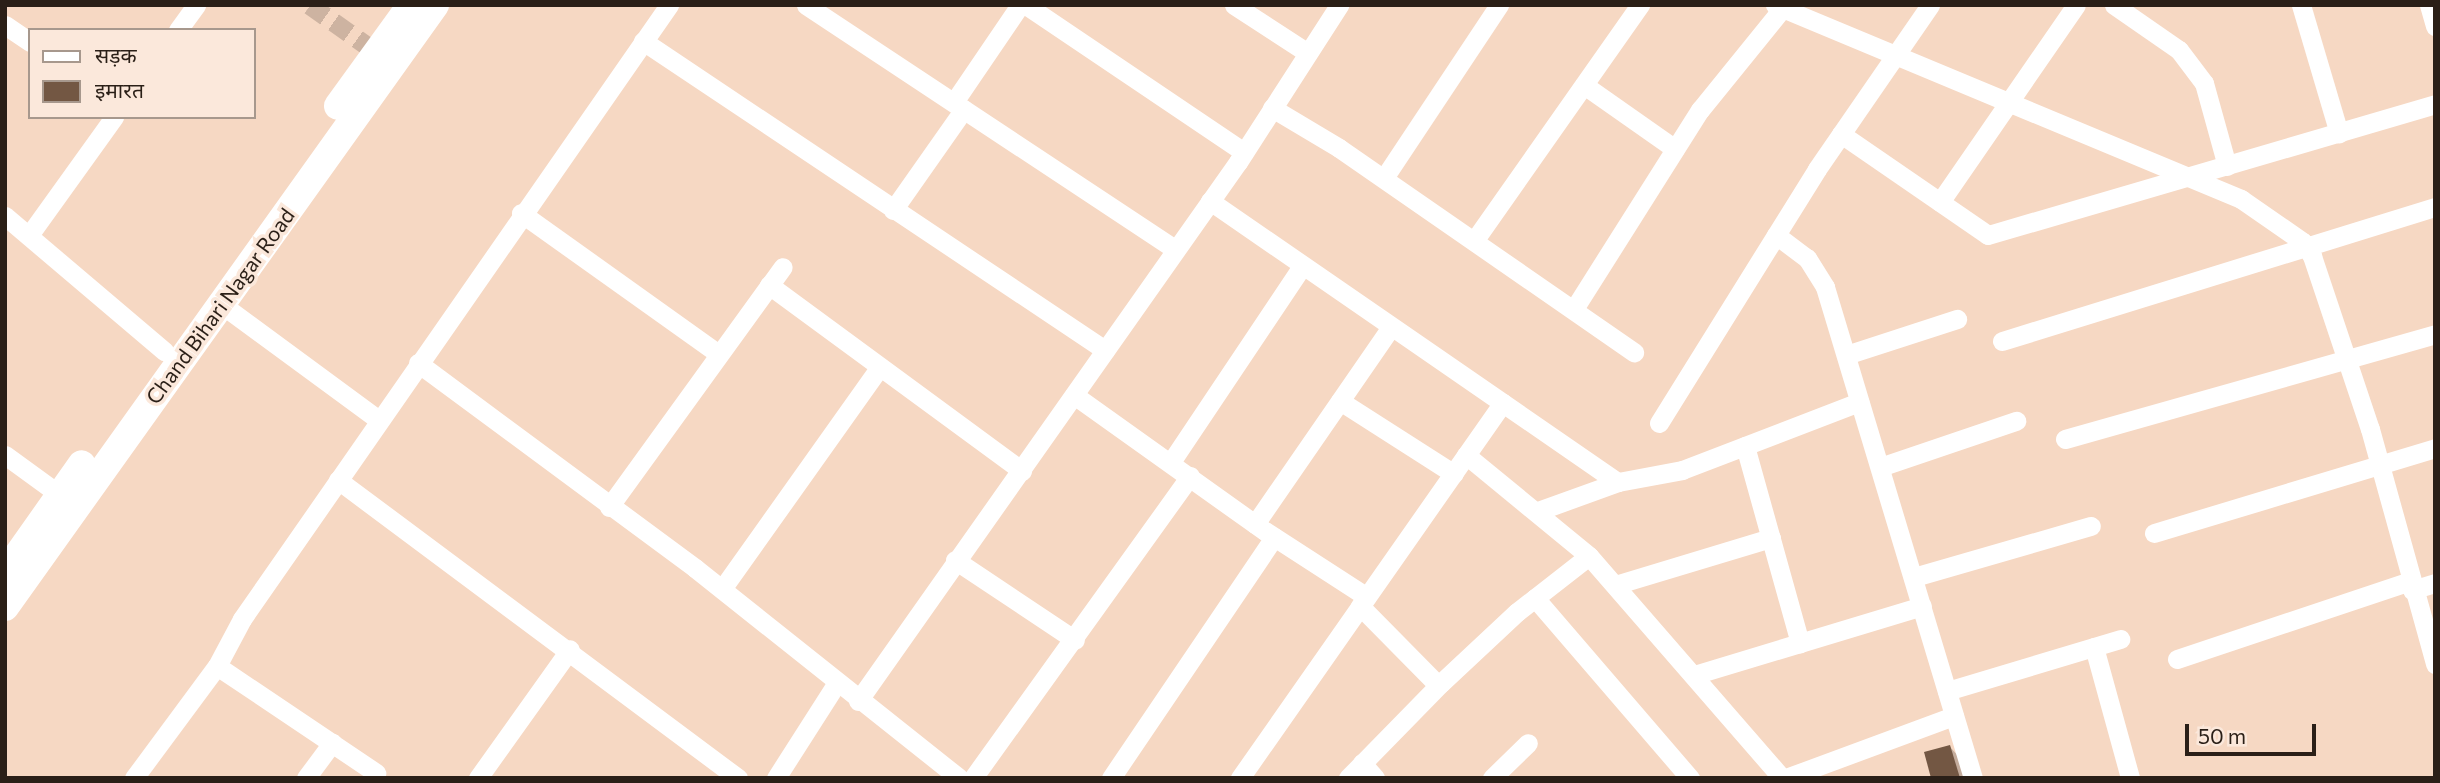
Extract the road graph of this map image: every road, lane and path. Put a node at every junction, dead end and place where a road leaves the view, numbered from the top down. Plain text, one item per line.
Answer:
1 (196, 5) edge
2 (411, 5) edge
3 (435, 5) edge
4 (669, 5) edge
5 (806, 5) edge
6 (1020, 5) edge
7 (1027, 5) edge
8 (1234, 5) edge
9 (1339, 5) edge
10 (1499, 5) edge
11 (1640, 5) edge
12 (1930, 5) edge
13 (2076, 5) edge
14 (2114, 5) edge
15 (2301, 5) edge
16 (2429, 5) edge
17 (1781, 6) edge
18 (5, 25) edge
19 (2435, 26) edge
20 (179, 28) edge
21 (643, 40) junction
22 (28, 41) edge
23 (1308, 53) junction
24 (1892, 57) junction
25 (1584, 85) junction
26 (2435, 104) edge
27 (959, 106) junction
28 (2010, 106) junction
29 (1272, 108) junction
30 (113, 119) edge
31 (2339, 133) junction
32 (1841, 134) junction
33 (1675, 149) junction
34 (1244, 152) junction
35 (2227, 166) junction
36 (1384, 178) junction
37 (2189, 178) junction
38 (1210, 201) junction
39 (1940, 202) junction
40 (2435, 207) edge
41 (893, 210) junction
42 (521, 213) junction
43 (5, 216) edge
44 (30, 234) junction
45 (1776, 235) junction
46 (1474, 241) junction
47 (1175, 249) junction
48 (2307, 249) junction
49 (1302, 265) junction
50 (783, 267) dead end
51 (769, 285) junction
52 (221, 304) junction
53 (1574, 309) junction
54 (1957, 318) dead end
55 (1391, 327) junction
56 (2435, 334) edge
57 (2002, 341) dead end
58 (1105, 350) junction
59 (164, 351) junction
60 (1634, 352) dead end
61 (719, 354) junction
62 (1846, 355) junction
63 (2345, 360) junction
64 (418, 363) junction
65 (880, 367) junction
66 (1074, 395) junction
67 (1340, 401) junction
68 (1858, 402) junction
69 (1503, 403) junction
70 (379, 420) junction
71 (2016, 421) dead end
72 (1659, 423) dead end
73 (2065, 439) dead end
74 (1745, 446) junction
75 (2435, 448) edge
76 (5, 454) edge
77 (1466, 455) junction
78 (1171, 462) junction
79 (2379, 464) junction
80 (1880, 467) junction
81 (1022, 471) junction
82 (1454, 474) junction
83 (1190, 476) junction
84 (338, 480) junction
85 (1618, 482) junction
86 (60, 495) junction
87 (609, 507) junction
88 (1538, 511) junction
89 (1255, 524) junction
90 (2091, 526) dead end
91 (2154, 533) dead end
92 (1274, 537) junction
93 (1771, 538) junction
94 (1589, 556) junction
95 (956, 560) junction
96 (5, 573) edge
97 (1914, 577) junction
98 (2435, 583) edge
99 (1615, 585) junction
100 (2411, 586) junction
101 (722, 589) junction
102 (1535, 598) junction
103 (1364, 601) junction
104 (1922, 606) junction
105 (5, 607) edge
106 (1075, 639) junction
107 (2120, 639) dead end
108 (1800, 643) junction
109 (2094, 647) junction
110 (570, 649) junction
111 (2177, 659) dead end
112 (2435, 664) edge
113 (217, 666) junction
114 (1694, 675) junction
115 (836, 684) junction
116 (1438, 685) junction
117 (1947, 691) junction
118 (858, 701) junction
119 (1954, 716) junction
120 (332, 743) junction
121 (1528, 743) dead end
122 (1368, 770) edge
123 (376, 773) dead end
124 (481, 777) edge
125 (134, 778) edge
126 (306, 778) edge
127 (738, 778) edge
128 (776, 778) edge
129 (959, 778) edge
130 (973, 778) edge
131 (1111, 778) edge
132 (1240, 778) edge
133 (1348, 778) edge
134 (1492, 778) edge
135 (1690, 778) edge
136 (1784, 778) edge
137 (1973, 778) edge
138 (2130, 778) edge

1 - 20 street
2 - 59 street, Chand Bihari Nagar Road
3 - 52 street, Chand Bihari Nagar Road
4 - 21 street
5 - 27 street
6 - 27 street
7 - 34 street
8 - 23 street
9 - 23 street
10 - 36 street
11 - 25 street
12 - 24 street
13 - 28 street
14 - 35 street
15 - 31 street
16 - 19 street
17 - 24 street
17 - 33 street
18 - 22 street
21 - 41 street
21 - 42 street
23 - 29 street
24 - 28 street
24 - 32 street
25 - 33 street
25 - 46 street
26 - 31 street
27 - 41 street
27 - 47 street
28 - 37 street
28 - 39 street
29 - 34 street
29 - 36 street
30 - 44 street
31 - 35 street
32 - 39 street
32 - 45 street
33 - 53 street
34 - 38 street
35 - 37 street
36 - 46 street
37 - 39 street
37 - 48 street
38 - 47 street
38 - 49 street
40 - 48 street
41 - 58 street
42 - 61 street
42 - 64 street
43 - 44 street
44 - 59 street
45 - 62 street
45 - 72 street
46 - 53 street
47 - 58 street
48 - 57 street
48 - 63 street
49 - 55 street
49 - 78 street
50 - 51 street
51 - 61 street
51 - 65 street
52 - 70 street
52 - 105 street, Chand Bihari Nagar Road
53 - 60 street
54 - 62 street
55 - 67 street
55 - 69 street
56 - 63 street
58 - 66 street
59 - 86 street, Chand Bihari Nagar Road
61 - 87 street
62 - 68 street
63 - 73 street
63 - 79 street
64 - 70 street
64 - 87 street
65 - 81 street
65 - 101 street
66 - 78 street
66 - 81 street
67 - 82 street
67 - 89 street
68 - 74 street
68 - 80 street
69 - 77 street
69 - 85 street
70 - 84 street
71 - 80 street
74 - 85 street
74 - 93 street
75 - 79 street
76 - 86 street
77 - 82 street
77 - 88 street
78 - 83 street
79 - 91 street
79 - 100 street
80 - 97 street
81 - 95 street
82 - 103 street
83 - 89 street
83 - 106 street
84 - 110 street
84 - 113 street
85 - 88 street
86 - 96 street, Chand Bihari Nagar Road
87 - 101 street
88 - 94 street
89 - 92 street
90 - 97 street
92 - 103 street
92 - 131 street
93 - 99 street
93 - 108 street
94 - 99 street
94 - 102 street
95 - 106 street
95 - 118 street
97 - 104 street
98 - 100 street
99 - 114 street
100 - 111 street
100 - 112 street
101 - 115 street
102 - 116 street
102 - 135 street
103 - 116 street
103 - 132 street
104 - 108 street
104 - 117 street
106 - 130 street
107 - 109 street
108 - 114 street
109 - 117 street
109 - 138 street
110 - 124 street
110 - 127 street
113 - 120 street
113 - 125 street
114 - 136 street
115 - 118 street
115 - 128 street
116 - 122 street
117 - 119 street
118 - 129 street
119 - 136 street
119 - 137 street
120 - 123 street
120 - 126 street
121 - 134 street
122 - 133 street

